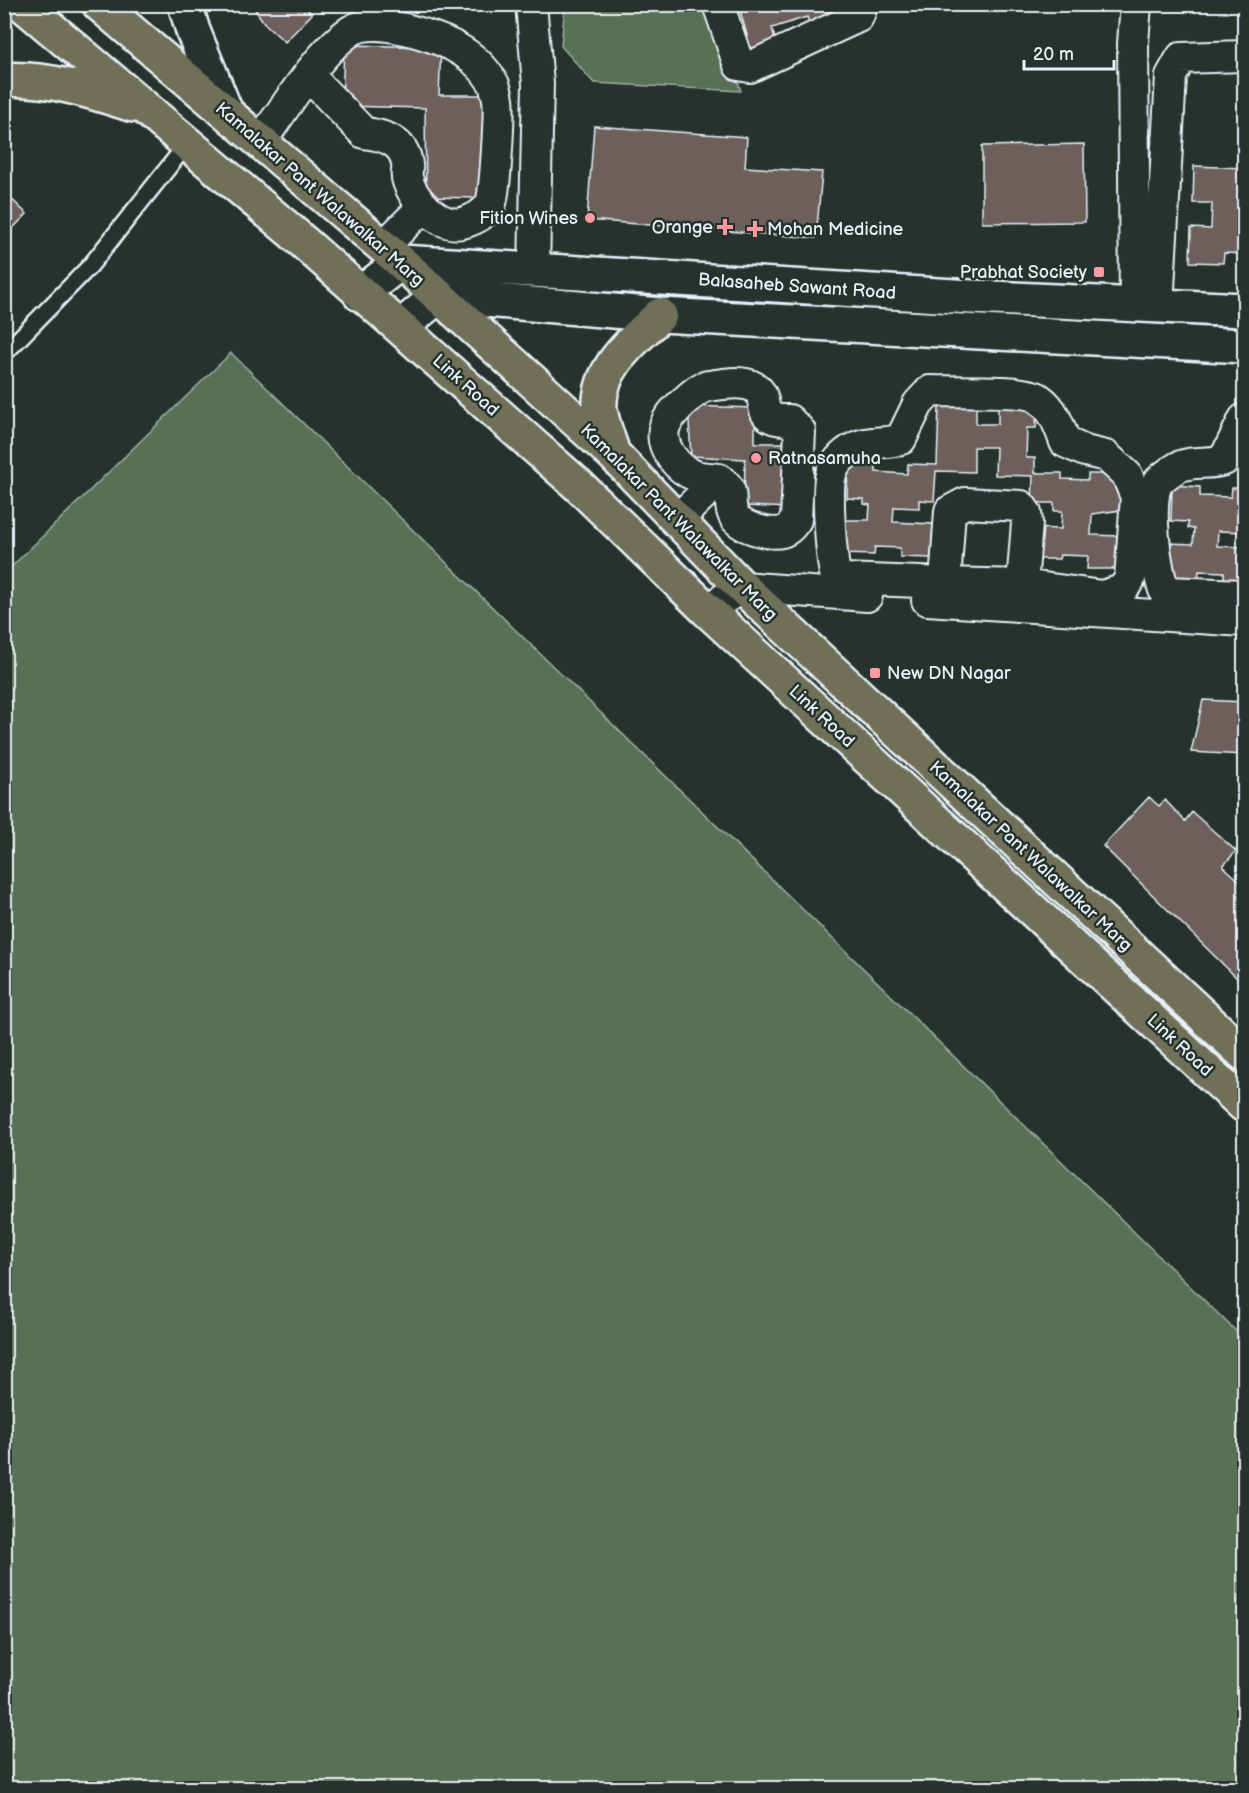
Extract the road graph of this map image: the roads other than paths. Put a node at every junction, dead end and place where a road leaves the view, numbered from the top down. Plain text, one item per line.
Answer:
1 (22, 4) edge
2 (99, 4) edge
3 (185, 4) edge
4 (531, 4) edge
5 (718, 4) edge
6 (863, 4) edge
7 (1136, 4) edge
8 (1245, 56) edge
9 (309, 76) junction
10 (4, 80) edge
11 (146, 109) junction
12 (226, 112) junction
13 (260, 142) junction
14 (187, 144) junction
15 (424, 206) junction
16 (392, 255) junction
17 (534, 270) junction
18 (360, 294) junction
19 (438, 296) junction
20 (1146, 305) junction
21 (1196, 308) junction
22 (1245, 310) edge
23 (660, 315) junction
24 (401, 327) junction
25 (1188, 343) junction
26 (1245, 346) edge
27 (4, 354) edge
28 (1245, 419) edge
29 (614, 455) junction
30 (719, 479) junction
31 (677, 520) junction
32 (742, 587) junction
33 (946, 592) junction
34 (1020, 595) junction
35 (1245, 595) edge
36 (706, 610) junction
37 (1245, 621) edge
38 (1245, 1054) edge
39 (1245, 1105) edge

1 - 11 main road
2 - 12 main road, Kamalakar Pant Walawalkar Marg
3 - 12 main road
4 - 17 street
5 - 6 street
7 - 20 street
8 - 20 street
9 - 13 street
9 - 15 street
9 - 15 street
10 - 11 main road
11 - 14 main road
12 - 13 main road, Kamalakar Pant Walawalkar Marg
13 - 16 main road, Kamalakar Pant Walawalkar Marg
14 - 18 main road
14 - 27 lane
15 - 16 street
16 - 17 main road, Balasaheb Sawant Road
16 - 18 main road
16 - 19 main road, Kamalakar Pant Walawalkar Marg
17 - 20 main road, Balasaheb Sawant Road
18 - 24 main road
19 - 23 main road, Balasaheb Sawant Road
19 - 24 main road
19 - 29 main road, Kamalakar Pant Walawalkar Marg
20 - 21 main road, Balasaheb Sawant Road
21 - 22 main road, Balasaheb Sawant Road
21 - 25 main road
23 - 25 main road, Balasaheb Sawant Road
23 - 29 main road
24 - 36 main road, Link Road
25 - 26 main road, Balasaheb Sawant Road
28 - 35 street
29 - 31 main road, Kamalakar Pant Walawalkar Marg
30 - 30 street
30 - 31 street
31 - 32 main road, Kamalakar Pant Walawalkar Marg
32 - 33 street
32 - 36 street
32 - 38 main road, Kamalakar Pant Walawalkar Marg
33 - 34 street
33 - 34 street
33 - 34 street
34 - 37 street
36 - 39 main road, Link Road

